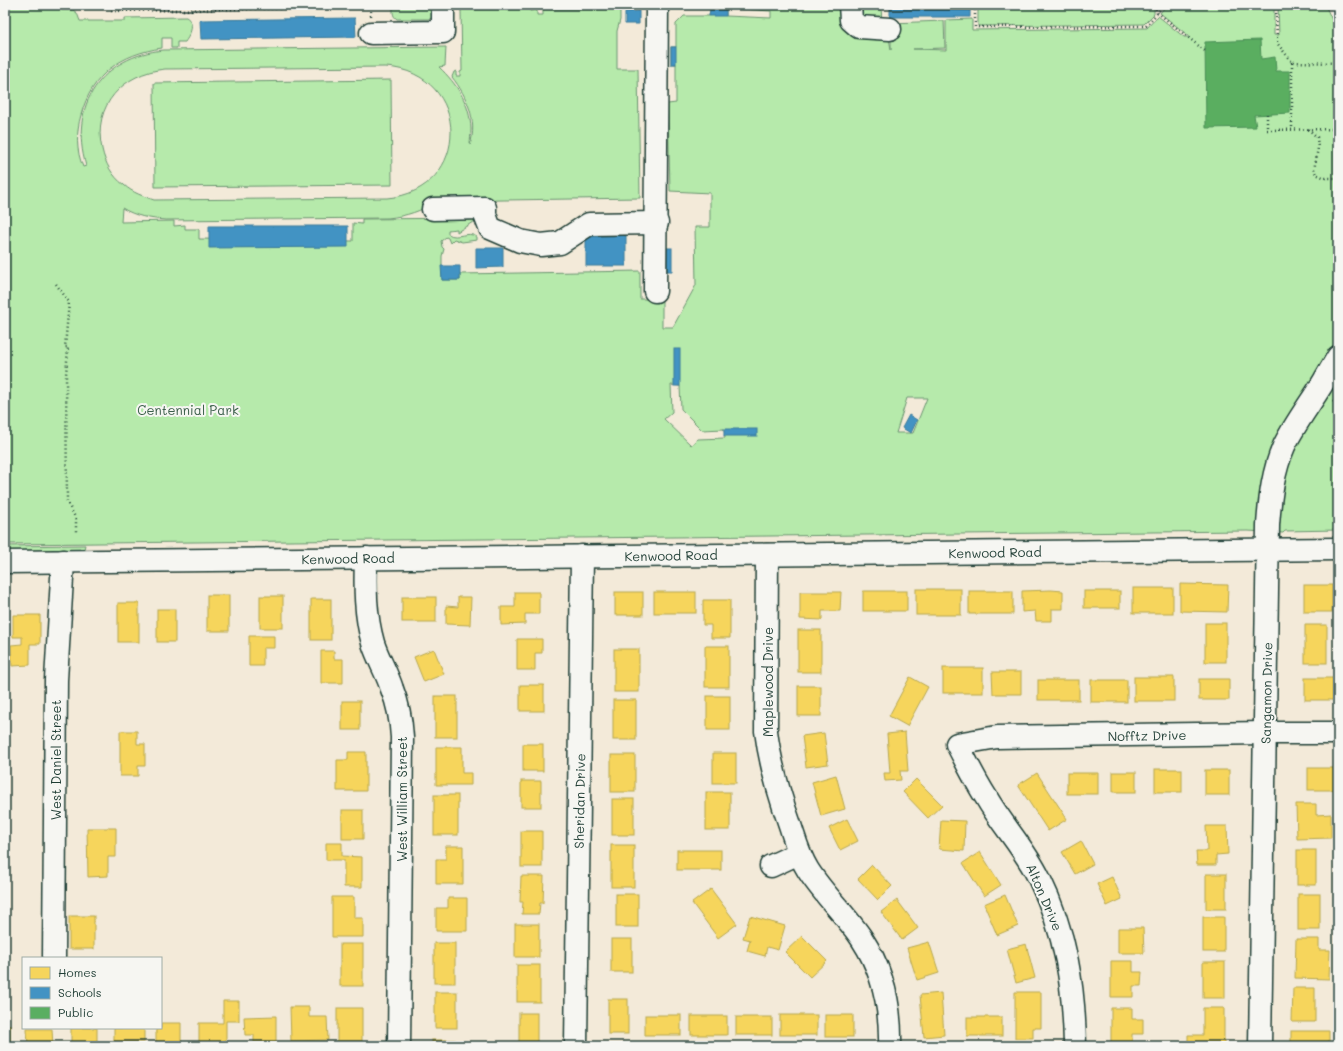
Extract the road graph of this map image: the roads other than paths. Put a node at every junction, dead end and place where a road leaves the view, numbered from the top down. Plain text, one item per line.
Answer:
1 (443, 5) edge
2 (657, 5) edge
3 (850, 5) edge
4 (890, 29) dead end
5 (371, 33) road end
6 (432, 209) dead end
7 (656, 222) junction
8 (655, 291) dead end
9 (1338, 357) edge
10 (1338, 548) edge
11 (1268, 549) junction
12 (767, 555) junction
13 (582, 556) junction
14 (366, 558) junction
15 (63, 561) junction
16 (5, 562) edge
17 (1265, 733) junction
18 (1338, 733) edge
19 (957, 744) joint
20 (799, 853) junction
21 (771, 866) dead end
22 (54, 957) edge
23 (399, 1046) edge
24 (576, 1046) edge
25 (890, 1046) edge
26 (1075, 1046) edge
27 (1260, 1046) edge

1 - 5 street
2 - 7 street
3 - 4 street
6 - 7 street
7 - 8 street
9 - 11 street, Sangamon Drive
10 - 11 street, Kenwood Road
11 - 12 street, Kenwood Road
11 - 17 street, Sangamon Drive
12 - 13 street, Kenwood Road
12 - 20 street, Maplewood Drive
13 - 14 street, Kenwood Road
13 - 24 street, Sheridan Drive
14 - 15 street, Kenwood Road
14 - 23 street, West William Street
15 - 16 street, Kenwood Road
15 - 22 street, West Daniel Street
17 - 18 street, Nofftz Drive
17 - 19 street, Nofftz Drive
17 - 27 street, Sangamon Drive
19 - 26 street, Alton Drive
20 - 21 street
20 - 25 street, Maplewood Drive

